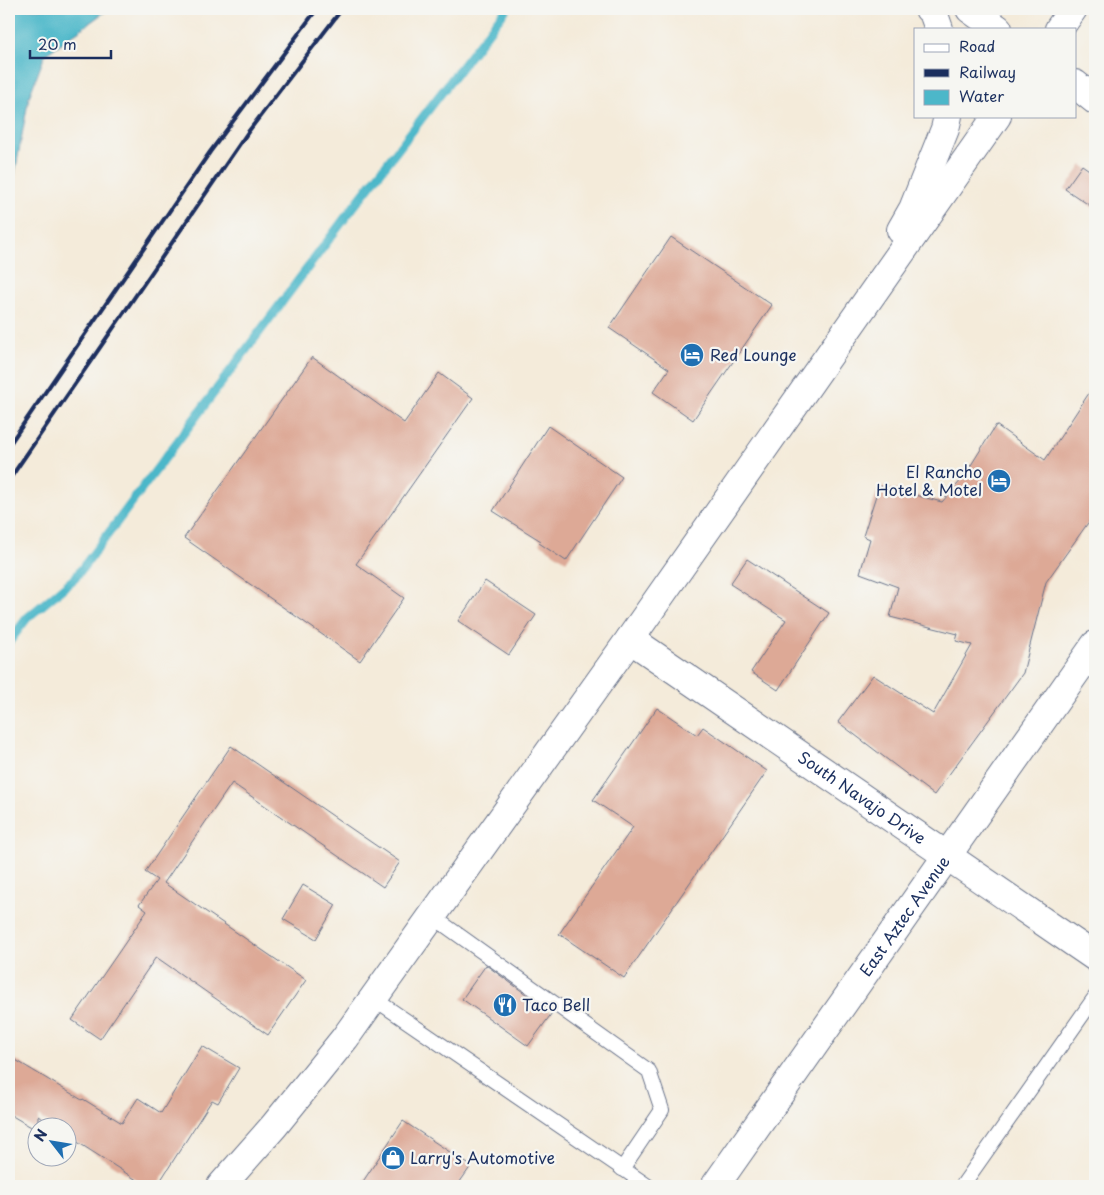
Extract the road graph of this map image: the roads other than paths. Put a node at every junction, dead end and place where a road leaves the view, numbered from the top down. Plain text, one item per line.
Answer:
1 (929, 9) edge
2 (970, 9) edge
3 (1073, 9) edge
4 (939, 28) edge
5 (997, 28) edge
6 (1060, 28) edge
7 (1076, 85) edge
8 (1095, 100) edge
9 (948, 118) edge
10 (996, 118) edge
11 (842, 338) junction
12 (630, 639) junction
13 (1095, 645) edge
14 (947, 856) junction
15 (432, 916) junction
16 (1095, 957) edge
17 (1095, 997) edge
18 (373, 998) junction
19 (622, 1169) junction
20 (221, 1186) edge
21 (648, 1186) edge
22 (715, 1186) edge
23 (962, 1186) edge

1 - 4 main road
2 - 5 main road
3 - 6 main road
7 - 8 main road
9 - 11 main road
10 - 11 main road
11 - 12 main road
12 - 14 main road, South Navajo Drive
12 - 15 main road
13 - 14 main road, East Aztec Avenue
14 - 16 main road, South Navajo Drive
14 - 22 main road, East Aztec Avenue
15 - 18 main road
15 - 19 lane
17 - 23 lane
18 - 19 lane
18 - 20 main road
19 - 21 lane

